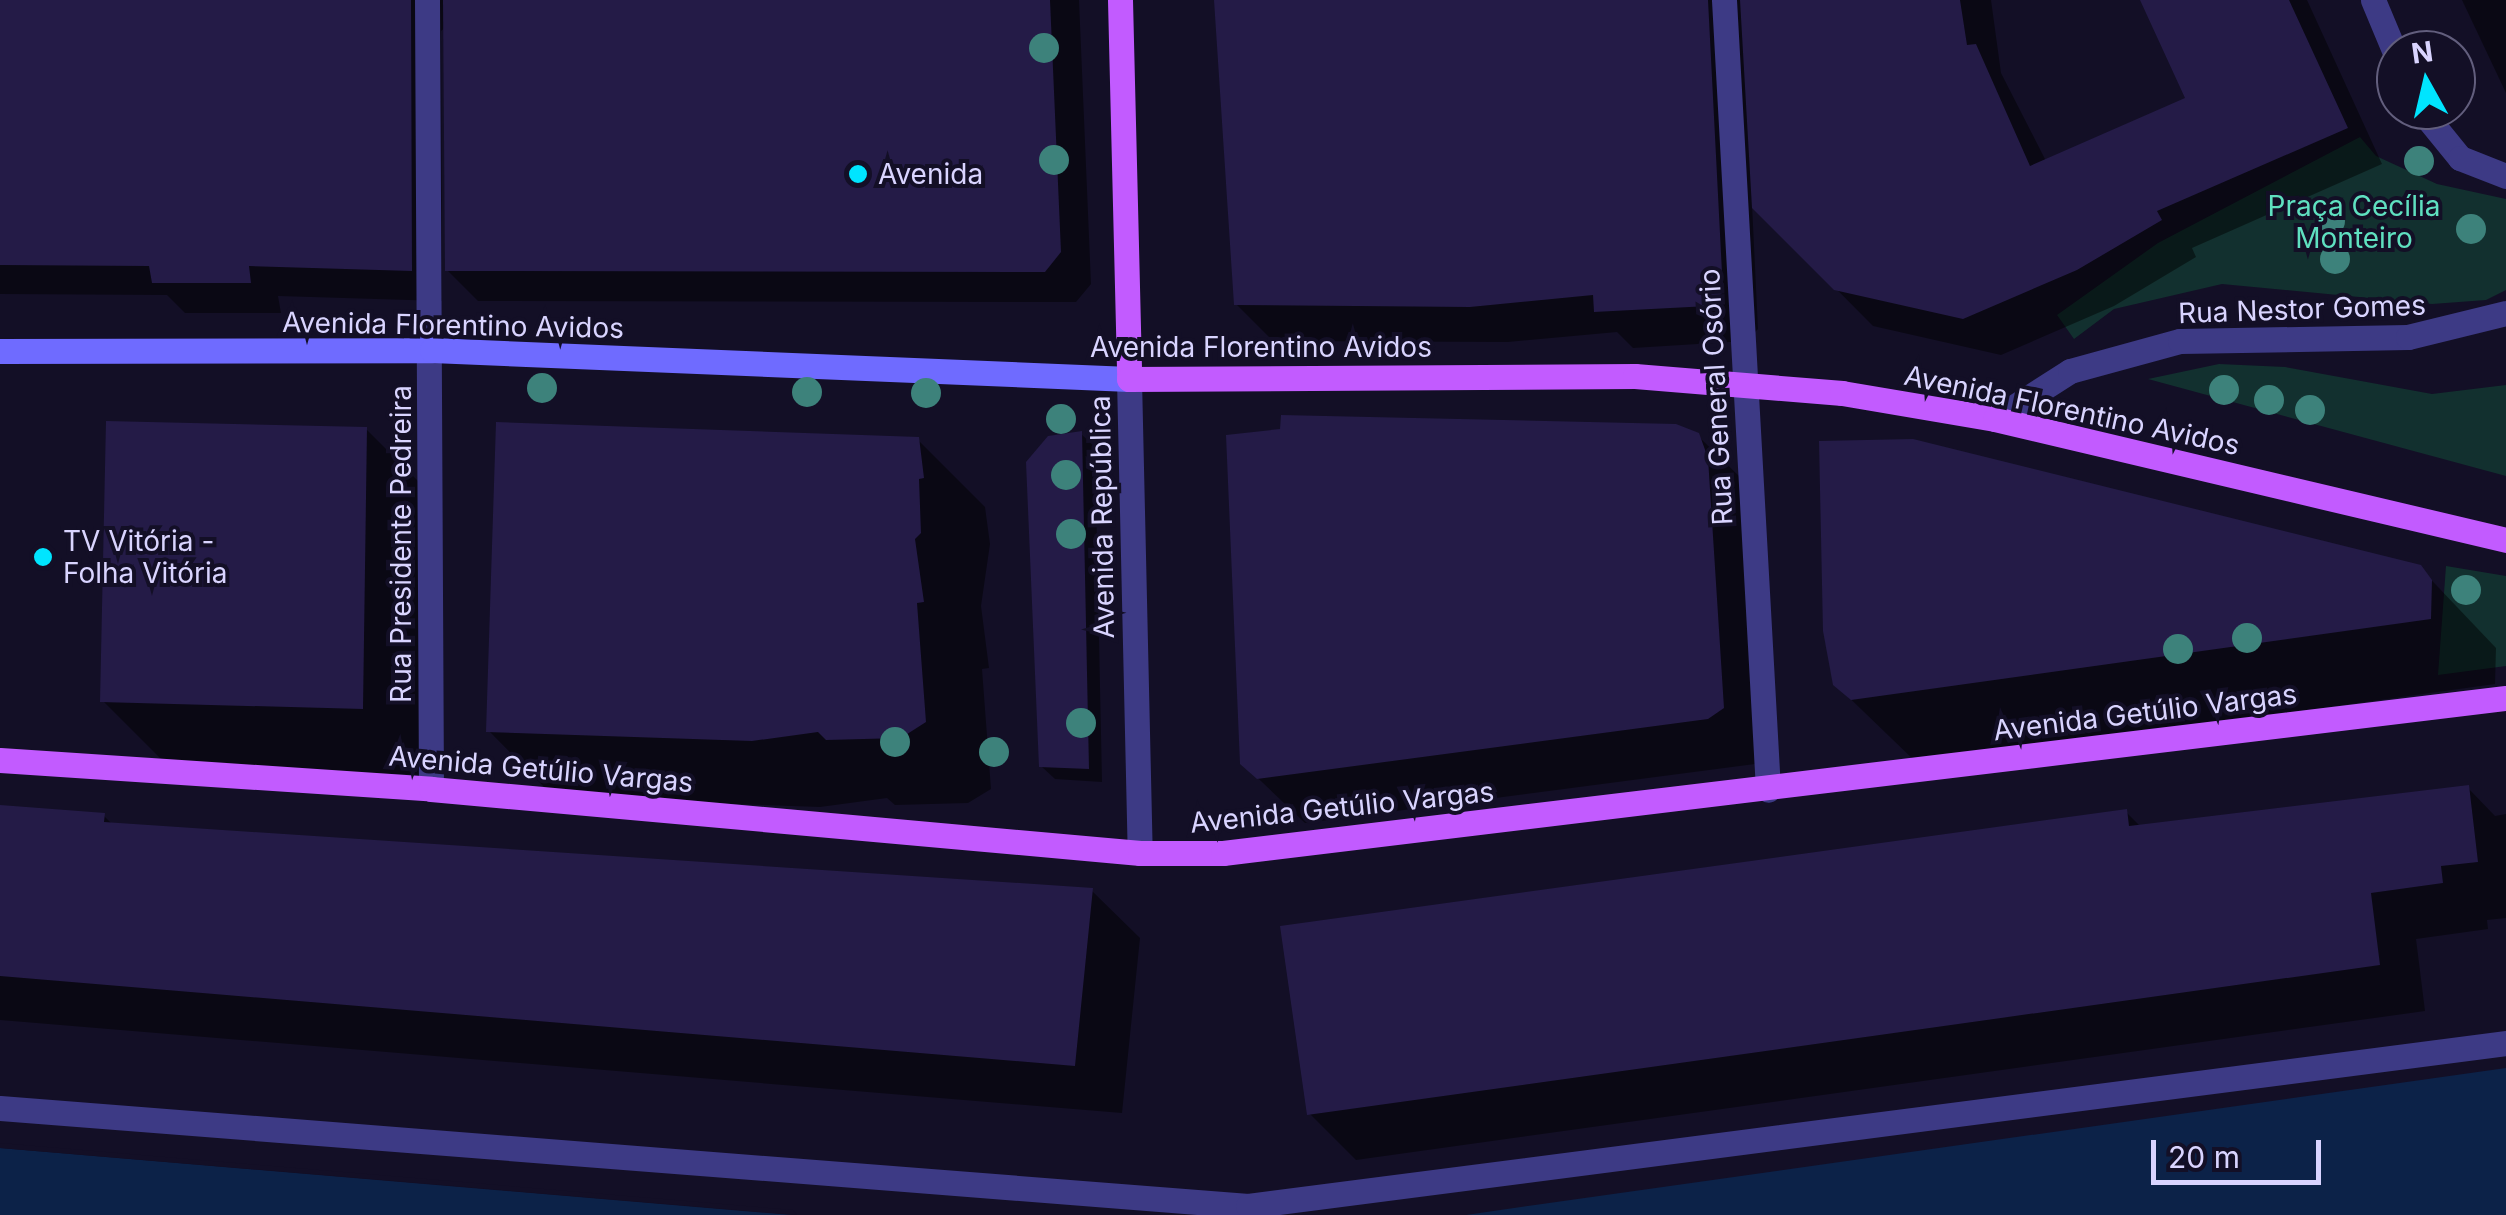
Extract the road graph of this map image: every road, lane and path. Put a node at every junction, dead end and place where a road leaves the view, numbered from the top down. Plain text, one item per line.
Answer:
1 (427, 0) edge
2 (1120, 0) edge
3 (1724, 0) edge
4 (2372, 0) edge
5 (2385, 30) edge
6 (2437, 130) edge
7 (2506, 176) edge
8 (2506, 313) edge
9 (0, 350) edge
10 (432, 350) junction
11 (1129, 379) junction
12 (1746, 383) junction
13 (1995, 418) junction
14 (2506, 540) edge
15 (2506, 698) edge
16 (0, 760) edge
17 (430, 788) junction
18 (1768, 790) junction
19 (1140, 853) junction
20 (2506, 1043) edge
21 (0, 1108) edge

1 - 10 street, Rua Presidente Pedreira
2 - 11 main road, Avenida República
3 - 12 street, Rua General Osório
4 - 5 street
6 - 7 street
8 - 13 street, Rua Nestor Gomes
9 - 10 main road, Avenida Florentino Avidos
10 - 11 main road, Avenida Florentino Avidos
10 - 17 street, Rua Presidente Pedreira
11 - 12 main road, Avenida Florentino Avidos
11 - 19 street, Avenida República
12 - 13 main road, Avenida Florentino Avidos
12 - 18 street, Rua General Osório
13 - 14 main road, Avenida Florentino Avidos
15 - 18 main road, Avenida Getúlio Vargas
16 - 17 main road, Avenida Getúlio Vargas
17 - 19 main road, Avenida Getúlio Vargas
18 - 19 main road, Avenida Getúlio Vargas
20 - 21 street

